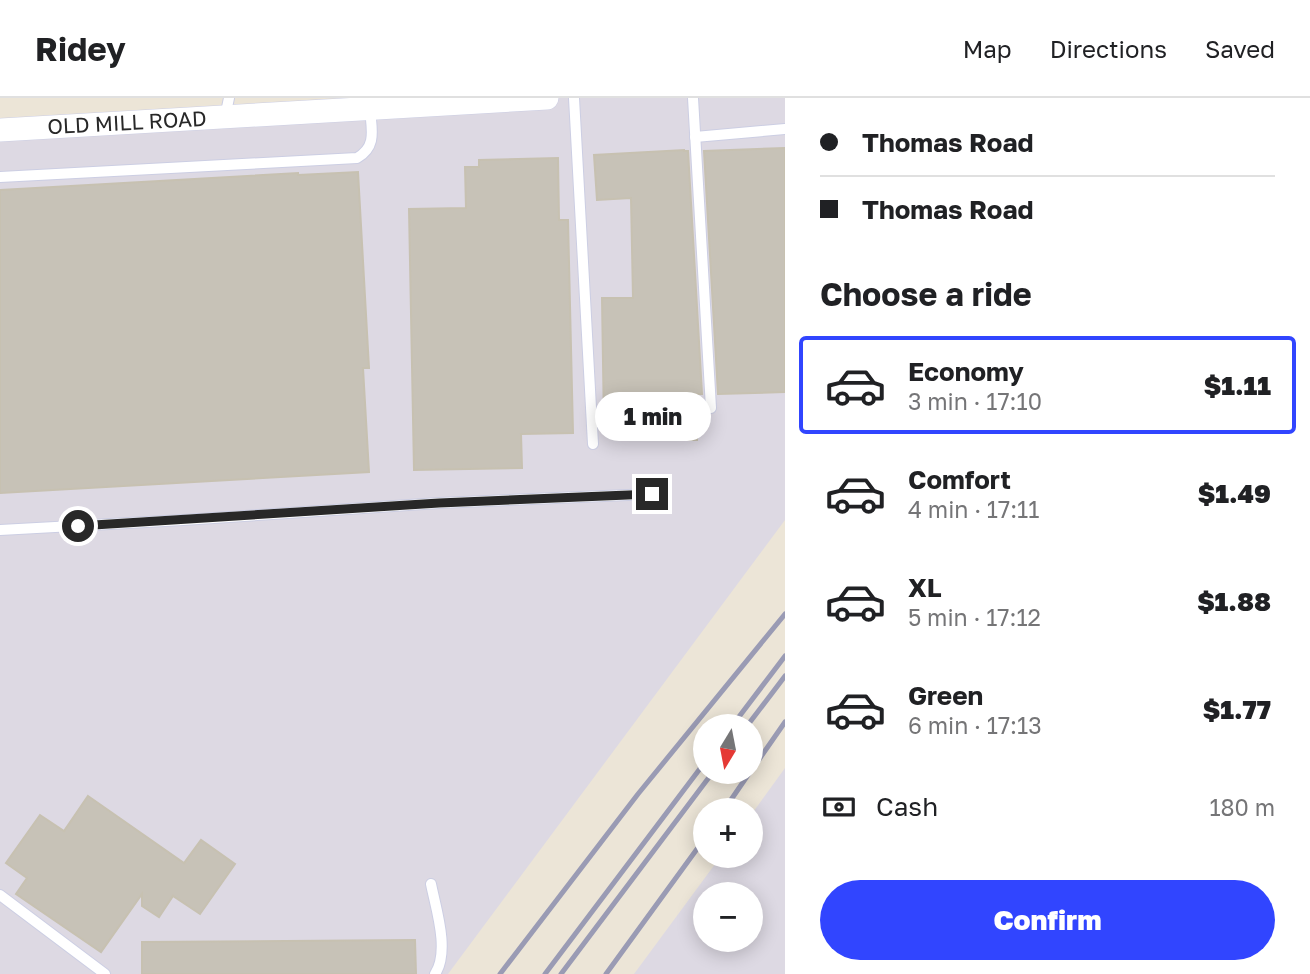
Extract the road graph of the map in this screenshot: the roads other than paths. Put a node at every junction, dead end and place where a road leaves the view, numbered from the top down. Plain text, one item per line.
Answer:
1 (547, 98) edge
2 (574, 98) edge
3 (693, 98) edge
4 (416, 102) edge
5 (227, 107) edge
6 (370, 108) junction
7 (0, 130) edge
8 (785, 130) edge
9 (695, 137) junction
10 (0, 177) edge
11 (711, 408) dead end
12 (593, 444) dead end
13 (652, 494) dead end
14 (0, 530) edge
15 (431, 884) dead end
16 (0, 895) edge
17 (105, 974) edge
18 (435, 974) edge

1 - 4 street, OLD MILL ROAD
2 - 12 lane
3 - 9 lane
4 - 6 street, OLD MILL ROAD
5 - 6 street, OLD MILL ROAD
5 - 7 street, OLD MILL ROAD
6 - 10 lane
8 - 9 lane
9 - 11 lane
13 - 14 lane
15 - 18 lane
16 - 17 lane

